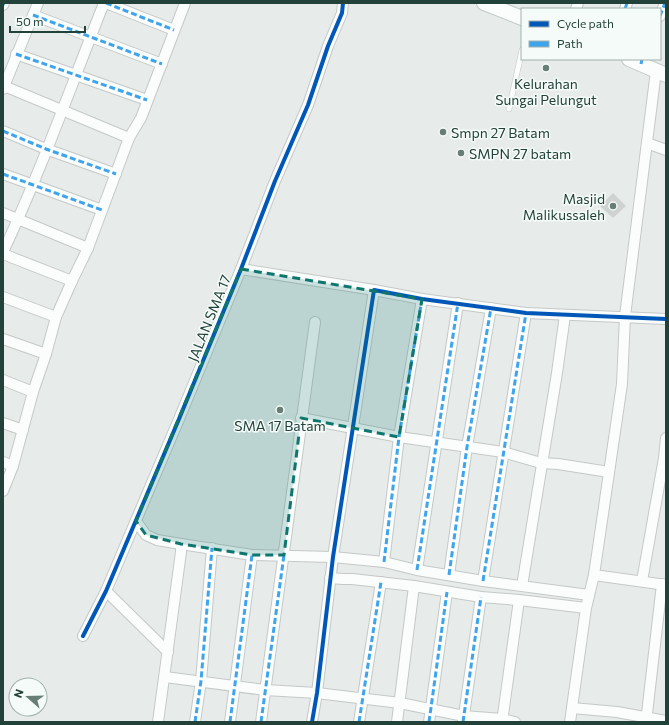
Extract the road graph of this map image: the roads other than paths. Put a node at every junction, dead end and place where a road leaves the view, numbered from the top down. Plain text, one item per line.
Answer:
1 (38, 3) edge
2 (105, 3) edge
3 (184, 3) edge
4 (343, 3) edge
5 (484, 3) edge
6 (665, 3) edge
7 (506, 7) edge
8 (661, 13) edge
9 (33, 15) junction
10 (521, 17) edge
11 (174, 30) junction
12 (90, 37) junction
13 (16, 54) junction
14 (521, 55) edge
15 (637, 61) edge
16 (162, 64) junction
17 (661, 73) edge
18 (75, 75) junction
19 (4, 88) edge
20 (147, 100) junction
21 (509, 109) dead end
22 (63, 111) junction
23 (3, 131) edge
24 (129, 138) junction
25 (647, 143) junction
26 (46, 149) junction
27 (666, 150) edge
28 (3, 174) edge
29 (116, 174) junction
30 (32, 185) junction
31 (102, 210) junction
32 (3, 213) edge
33 (18, 219) junction
34 (88, 248) junction
35 (3, 253) edge
36 (241, 269) junction
37 (72, 281) junction
38 (374, 290) junction
39 (3, 297) edge
40 (422, 299) junction
41 (458, 303) junction
42 (491, 308) junction
43 (526, 313) junction
44 (565, 315) junction
45 (625, 316) junction
46 (56, 317) junction
47 (666, 319) edge
48 (315, 322) dead end
49 (3, 338) edge
50 (46, 354) junction
51 (3, 380) edge
52 (33, 392) junction
53 (301, 418) junction
54 (3, 423) edge
55 (352, 428) junction
56 (23, 430) junction
57 (399, 437) junction
58 (666, 438) edge
59 (437, 443) junction
60 (466, 446) junction
61 (503, 452) junction
62 (665, 458) edge
63 (3, 462) edge
64 (541, 463) junction
65 (13, 466) junction
66 (609, 472) junction
67 (3, 491) edge
68 (136, 521) junction
69 (181, 544) junction
70 (212, 548) junction
71 (252, 554) junction
72 (284, 555) junction
73 (332, 557) junction
74 (384, 562) junction
75 (416, 570) junction
76 (449, 575) junction
77 (594, 575) junction
78 (330, 578) junction
79 (483, 581) junction
80 (642, 581) junction
81 (381, 582) junction
82 (664, 585) edge
83 (414, 586) junction
84 (522, 586) junction
85 (106, 591) junction
86 (447, 592) junction
87 (589, 595) junction
88 (481, 598) junction
89 (519, 600) junction
90 (586, 608) junction
91 (83, 636) dead end
92 (168, 652) junction
93 (164, 676) junction
94 (201, 682) junction
95 (235, 686) junction
96 (265, 690) junction
97 (317, 693) junction
98 (361, 699) junction
99 (400, 703) junction
100 (572, 708) junction
101 (431, 709) junction
102 (463, 719) edge
103 (647, 720) edge
104 (502, 721) edge
105 (666, 721) edge
106 (158, 722) edge
107 (195, 722) edge
108 (230, 722) edge
109 (261, 722) edge
110 (312, 722) edge
111 (358, 722) edge
112 (397, 722) edge
113 (429, 722) edge
114 (515, 722) edge
115 (570, 722) edge

1 - 9 street
2 - 11 street
2 - 12 street
3 - 11 street
4 - 36 street, JALAN SMA 17
5 - 7 street
6 - 8 street
7 - 10 street
9 - 12 street
9 - 13 street
11 - 16 street
12 - 16 street
12 - 18 street
13 - 18 street
13 - 19 street
14 - 21 lane
15 - 17 street
16 - 20 street
17 - 25 street
18 - 20 street
18 - 22 street
19 - 22 street
20 - 24 street
22 - 24 street
22 - 26 street
23 - 26 street
24 - 29 street
25 - 27 street
25 - 45 street
26 - 29 street
26 - 30 street
28 - 30 street
29 - 31 street
30 - 31 street
30 - 33 street
31 - 34 street
32 - 33 street
33 - 34 street
33 - 35 street
34 - 37 street
35 - 37 street
36 - 38 street
36 - 68 street, JALAN SMA 17
37 - 46 street
38 - 40 street
38 - 55 street
39 - 46 street
40 - 41 street
40 - 57 street
41 - 42 street
41 - 59 street
42 - 43 street
42 - 60 street
43 - 44 street
43 - 61 street
44 - 45 street
44 - 64 street
45 - 47 street
45 - 66 street
46 - 50 street
48 - 53 street
49 - 50 street
50 - 52 street
51 - 52 street
52 - 56 street
53 - 55 street
53 - 72 street
54 - 56 street
55 - 57 street
55 - 73 street
56 - 65 street
57 - 59 street
57 - 74 street
58 - 62 street
59 - 60 street
59 - 75 street
60 - 61 street
60 - 76 street
61 - 64 street
61 - 79 street
62 - 80 street
63 - 65 street
64 - 66 street
64 - 84 street
65 - 67 street
66 - 77 street
68 - 69 street
68 - 85 street, JALAN SMA 17
69 - 70 street
69 - 92 street
70 - 71 street
70 - 94 street
71 - 72 street
71 - 95 street
72 - 73 street
72 - 96 street
73 - 74 street
73 - 78 street
74 - 75 street
75 - 76 street
76 - 79 street
77 - 80 street
77 - 87 street
78 - 81 street
78 - 97 street
79 - 84 street
80 - 82 street
81 - 83 street
81 - 98 street
82 - 103 street
83 - 86 street
83 - 99 street
84 - 87 street
85 - 91 street, JALAN SMA 17
85 - 92 street
86 - 88 street
86 - 101 street
87 - 90 street
88 - 89 street
88 - 102 street
89 - 90 street
89 - 104 street
90 - 100 street
92 - 93 street
93 - 94 street
93 - 106 street
94 - 95 street
94 - 107 street
95 - 96 street
95 - 108 street
96 - 97 street
96 - 109 street
97 - 98 street
97 - 110 street
98 - 99 street
98 - 111 street
99 - 101 street
99 - 112 street
100 - 103 street
100 - 115 street
101 - 102 street
101 - 113 street
102 - 104 street
103 - 105 street
104 - 114 street

